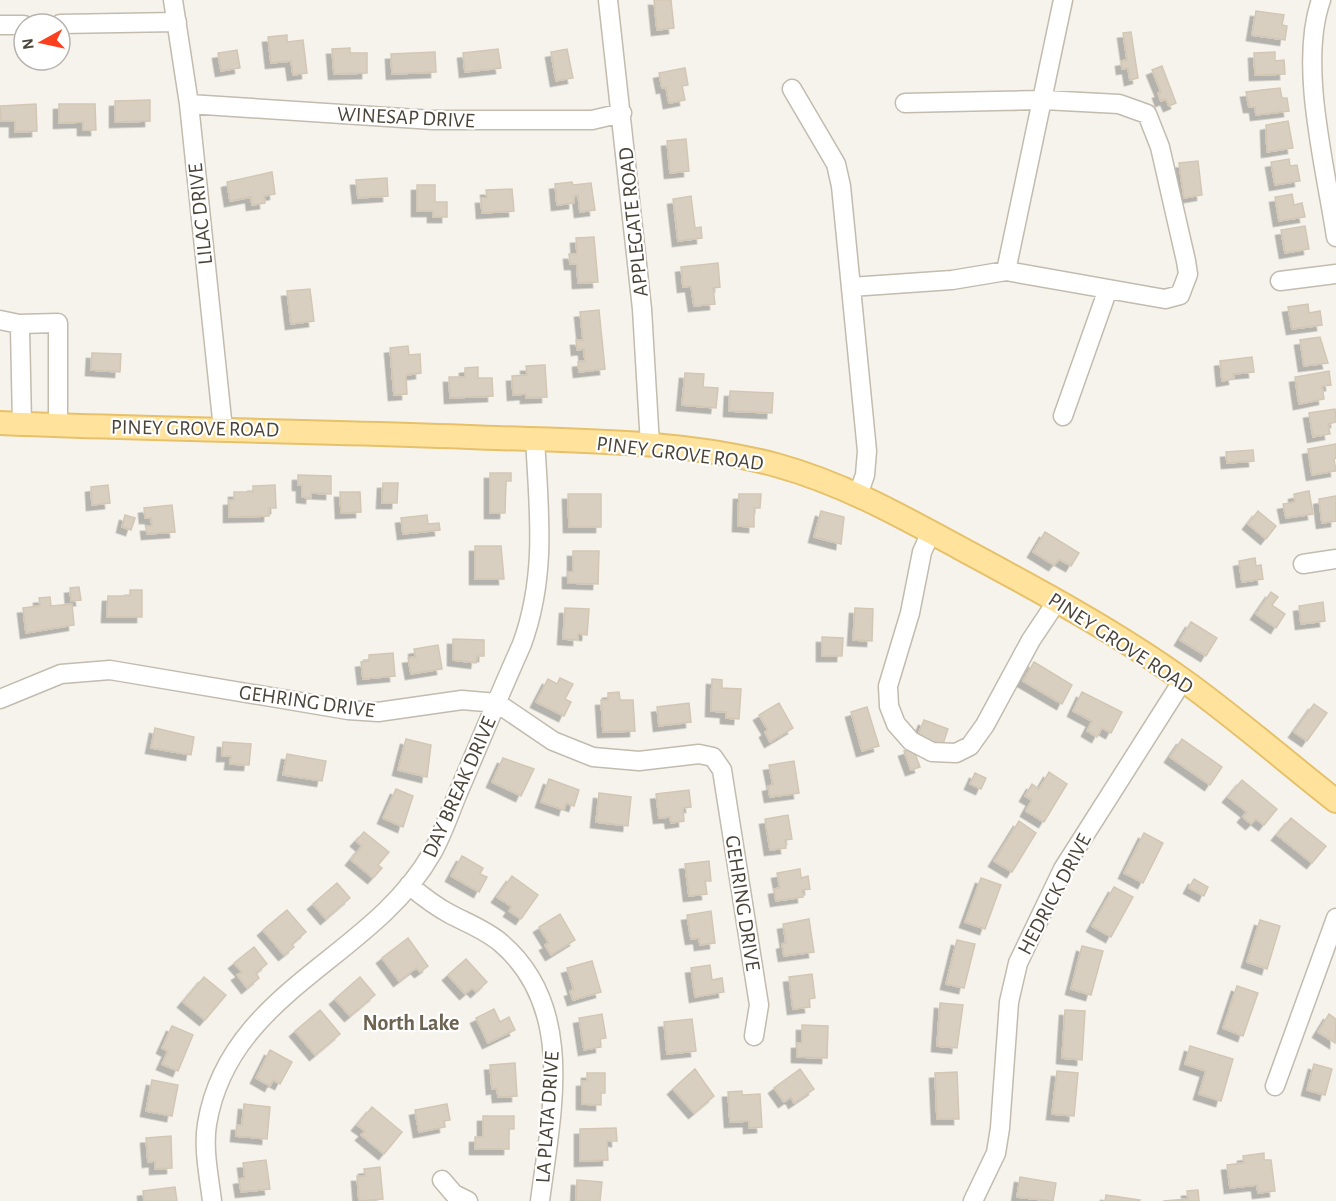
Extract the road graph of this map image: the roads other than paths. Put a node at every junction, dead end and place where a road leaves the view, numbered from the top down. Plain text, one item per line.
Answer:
1 (173, 0) edge
2 (608, 0) edge
3 (1063, 0) edge
4 (1321, 0) edge
5 (177, 22) junction
6 (72, 24) edge
7 (792, 89) dead end
8 (1044, 100) junction
9 (905, 103) dead end
10 (189, 104) junction
11 (622, 113) junction
12 (1336, 237) edge
13 (1006, 271) junction
14 (1336, 274) edge
15 (1280, 281) dead end
16 (851, 287) junction
17 (1108, 289) junction
18 (0, 320) edge
19 (19, 324) junction
20 (1063, 416) dead end
21 (11, 424) edge
22 (58, 425) junction
23 (223, 429) junction
24 (535, 439) junction
25 (650, 445) junction
26 (858, 495) junction
27 (931, 532) junction
28 (1336, 559) edge
29 (1303, 564) dead end
30 (1057, 601) junction
31 (1183, 680) junction
32 (0, 699) edge
33 (496, 703) junction
34 (1336, 801) edge
35 (409, 885) junction
36 (1336, 918) edge
37 (754, 1036) dead end
38 (1275, 1086) dead end
39 (442, 1180) dead end
40 (212, 1201) edge
41 (468, 1201) edge
42 (540, 1201) edge
43 (973, 1201) edge

1 - 5 street, LILAC DRIVE
2 - 11 street, APPLEGATE ROAD
3 - 8 street
4 - 12 street
5 - 6 street
5 - 10 street, LILAC DRIVE
7 - 16 street
8 - 9 street
8 - 13 street
8 - 17 street
10 - 11 street, WINESAP DRIVE
10 - 23 street, LILAC DRIVE
11 - 25 street, APPLEGATE ROAD
13 - 16 street
13 - 17 street
14 - 15 street
16 - 26 street
17 - 20 street
18 - 19 street
19 - 21 street
19 - 22 street
21 - 22 main road, PINEY GROVE ROAD
22 - 23 main road, PINEY GROVE ROAD
23 - 24 main road, PINEY GROVE ROAD
24 - 25 main road, PINEY GROVE ROAD
24 - 33 street, DAY BREAK DRIVE
25 - 26 main road, PINEY GROVE ROAD
26 - 27 main road, PINEY GROVE ROAD
27 - 30 main road, PINEY GROVE ROAD
27 - 30 street
28 - 29 street
30 - 31 main road, PINEY GROVE ROAD
31 - 34 main road, PINEY GROVE ROAD
31 - 43 street, HEDRICK DRIVE
32 - 33 street, GEHRING DRIVE
33 - 35 street, DAY BREAK DRIVE
33 - 37 street, GEHRING DRIVE
35 - 40 street, DAY BREAK DRIVE
35 - 42 street, LA PLATA DRIVE
36 - 38 street
39 - 41 street

